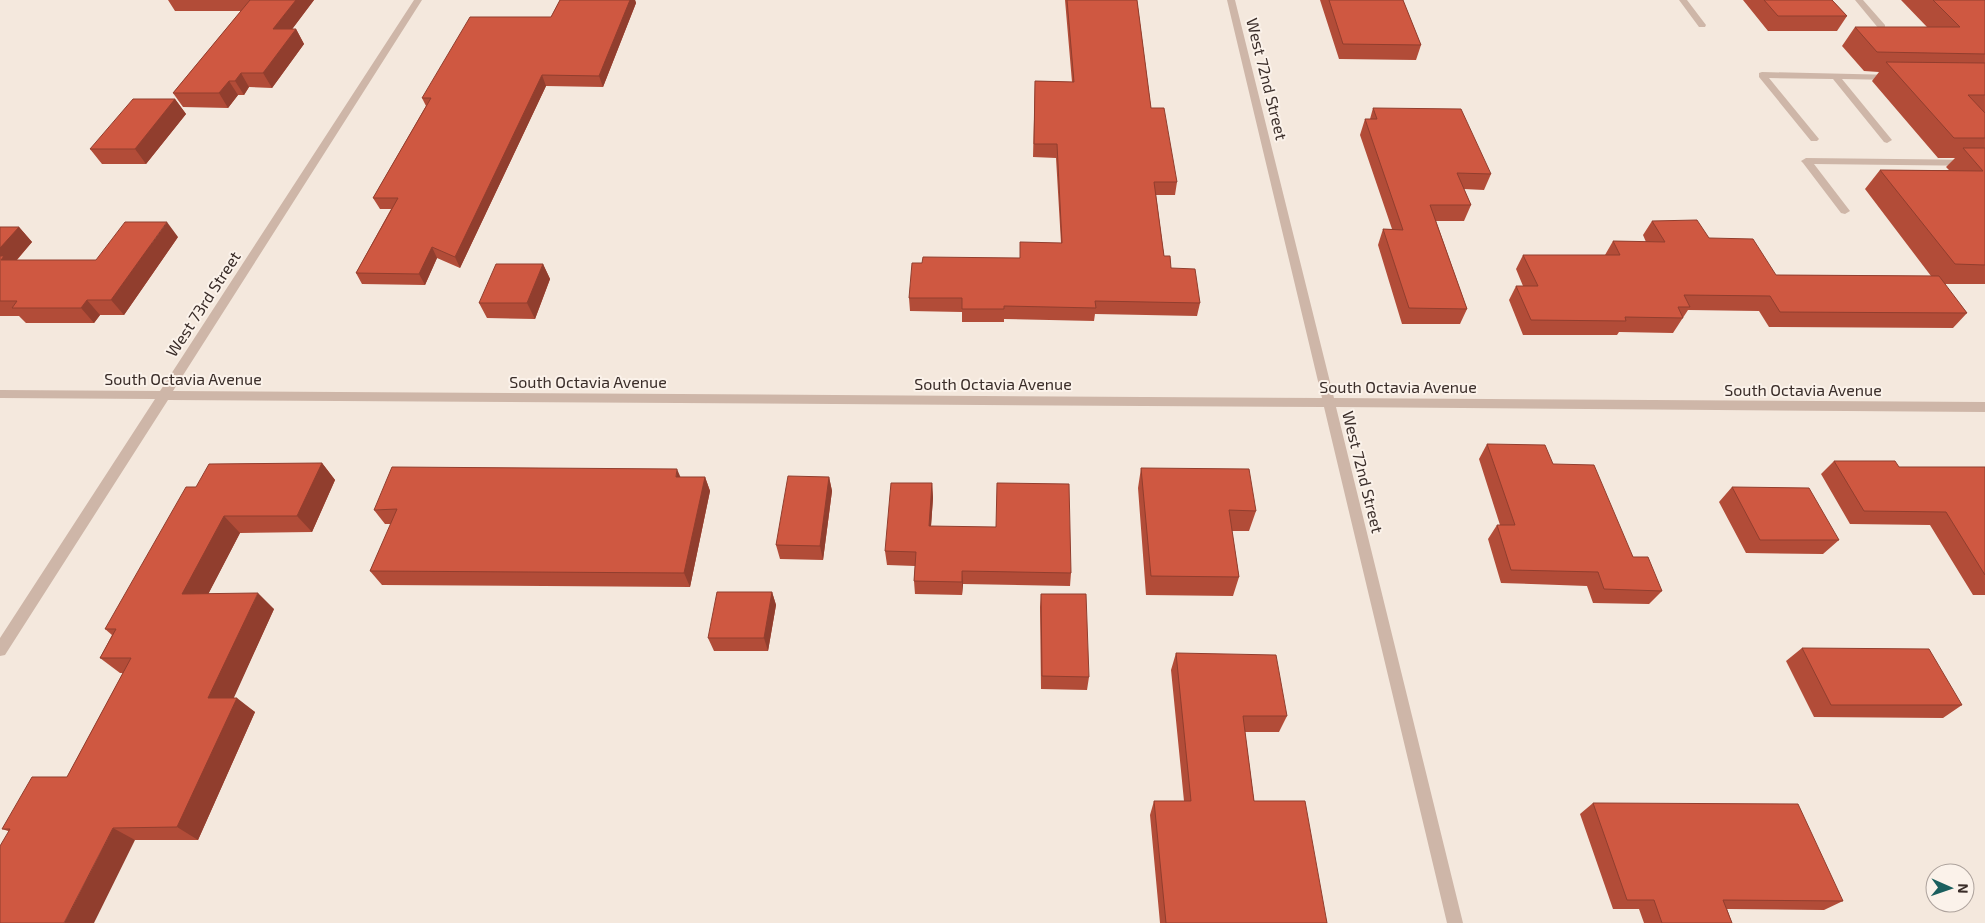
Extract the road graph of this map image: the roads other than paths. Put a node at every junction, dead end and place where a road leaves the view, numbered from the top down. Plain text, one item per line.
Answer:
1 (418, 0) edge
2 (1230, 0) edge
3 (1683, 0) edge
4 (1859, 0) edge
5 (1702, 25) dead end
6 (1882, 26) edge
7 (1835, 76) junction
8 (1901, 77) edge
9 (1814, 140) dead end
10 (1888, 140) dead end
11 (1985, 163) edge
12 (1845, 211) dead end
13 (0, 394) edge
14 (164, 395) junction
15 (1329, 402) junction
16 (1985, 407) edge
17 (0, 650) edge
18 (1456, 923) edge

1 - 14 street, West 73rd Street
2 - 15 street, West 72nd Street
3 - 5 street
4 - 6 street
7 - 8 street
7 - 9 street
7 - 10 street
11 - 12 street
13 - 14 street, South Octavia Avenue
14 - 15 street, South Octavia Avenue
14 - 17 street, West 73rd Street
15 - 16 street, South Octavia Avenue
15 - 18 street, West 72nd Street

